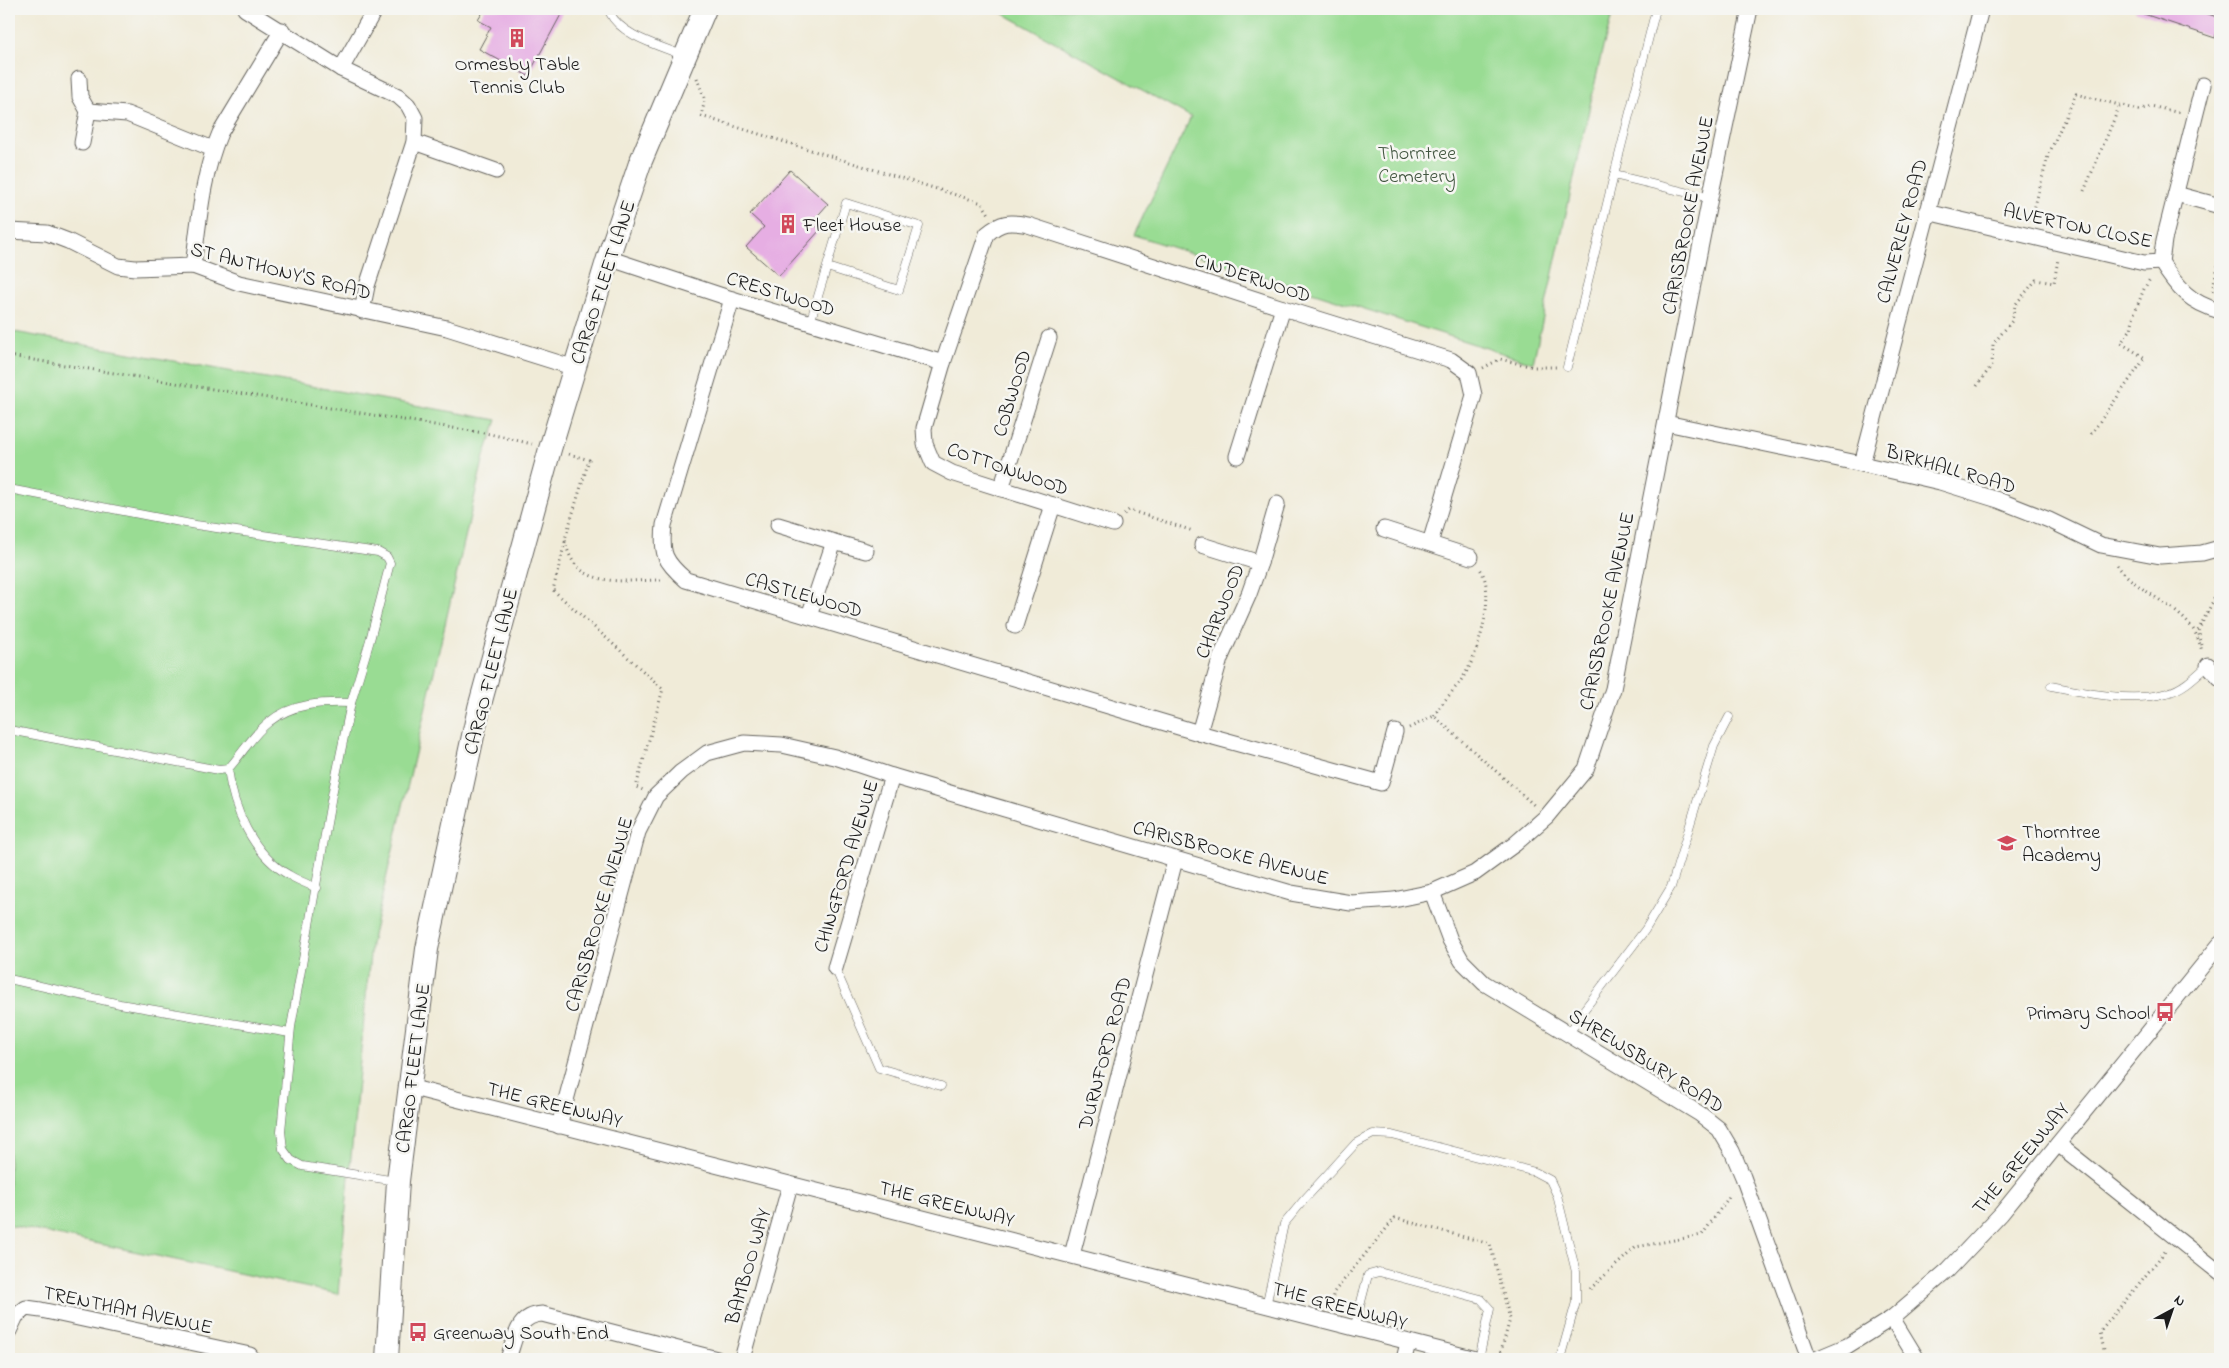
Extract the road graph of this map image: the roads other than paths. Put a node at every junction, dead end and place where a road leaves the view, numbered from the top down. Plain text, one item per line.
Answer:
1 (245, 9) edge
2 (375, 9) edge
3 (705, 9) edge
4 (1656, 9) edge
5 (1750, 9) edge
6 (1980, 9) edge
7 (610, 13) dead end
8 (282, 30) junction
9 (684, 56) junction
10 (341, 68) junction
11 (79, 79) dead end
12 (2203, 86) dead end
13 (88, 111) junction
14 (414, 142) junction
15 (82, 143) dead end
16 (213, 148) junction
17 (496, 171) dead end
18 (1614, 175) junction
19 (2176, 194) junction
20 (1710, 198) junction
21 (2220, 206) edge
22 (1927, 212) junction
23 (9, 231) edge
24 (608, 258) junction
25 (2161, 262) junction
26 (193, 266) junction
27 (827, 267) junction
28 (732, 300) junction
29 (1283, 308) junction
30 (2214, 309) edge
31 (362, 311) junction
32 (810, 323) junction
33 (1049, 338) dead end
34 (943, 363) junction
35 (1567, 366) road end
36 (575, 368) junction
37 (1666, 423) junction
38 (1236, 456) dead end
39 (1862, 464) junction
40 (1001, 488) junction
41 (9, 489) edge
42 (1277, 504) dead end
43 (1053, 505) junction
44 (1113, 524) road end
45 (778, 525) dead end
46 (1384, 529) dead end
47 (834, 542) junction
48 (1430, 543) junction
49 (1202, 545) road end
50 (2220, 548) edge
51 (866, 551) dead end
52 (1471, 557) road end
53 (1260, 563) junction
54 (809, 616) junction
55 (1015, 626) dead end
56 (2208, 665) joint
57 (2220, 678) edge
58 (2051, 686) dead end
59 (351, 703) junction
60 (1728, 717) dead end
61 (9, 730) edge
62 (1395, 732) road end
63 (1199, 733) junction
64 (228, 769) junction
65 (892, 776) junction
66 (1175, 860) junction
67 (317, 888) junction
68 (1432, 892) junction
69 (2220, 944) edge
70 (835, 968) joint
71 (9, 979) edge
72 (290, 1033) junction
73 (1569, 1034) junction
74 (941, 1086) dead end
75 (409, 1087) junction
76 (559, 1126) junction
77 (2058, 1144) junction
78 (398, 1181) junction
79 (790, 1184) junction
80 (1072, 1255) junction
81 (2220, 1272) edge
82 (1266, 1306) junction
83 (1892, 1318) junction
84 (1354, 1329) junction
85 (9, 1331) edge
86 (1408, 1344) junction
87 (250, 1355) dead end
88 (387, 1359) edge
89 (508, 1359) edge
90 (717, 1359) edge
91 (742, 1359) edge
92 (1404, 1359) edge
93 (1477, 1359) edge
94 (1560, 1359) edge
95 (1809, 1359) edge
96 (1816, 1359) edge
97 (1917, 1359) edge

1 - 8 street
2 - 10 street
3 - 9 main road, CARGO FLEET LANE
4 - 18 lane
5 - 20 street, CARISBROOKE AVENUE
6 - 22 street, CALVERLEY ROAD
7 - 9 lane
8 - 10 street
8 - 16 street
9 - 24 main road, CARGO FLEET LANE
10 - 14 street
11 - 13 street
12 - 19 street, ALVERTON CLOSE
13 - 15 street
13 - 16 street
14 - 17 street
14 - 31 street
16 - 26 street
18 - 20 lane
18 - 35 lane
19 - 21 street
19 - 25 street, ALVERTON CLOSE
20 - 37 street, CARISBROOKE AVENUE
22 - 25 street, ALVERTON CLOSE
22 - 39 street, CALVERLEY ROAD
23 - 26 street, ST ANTHONY'S ROAD
24 - 28 street, CRESTWOOD
24 - 36 main road, CARGO FLEET LANE
25 - 30 street
26 - 31 street, ST ANTHONY'S ROAD
27 - 27 lane
27 - 32 lane
28 - 32 street, CRESTWOOD
28 - 54 street, CASTLEWOOD
29 - 34 street, CINDERWOOD
29 - 38 street
29 - 48 street, CINDERWOOD
31 - 36 street, ST ANTHONY'S ROAD
32 - 34 street, CRESTWOOD
33 - 40 street, COBWOOD
34 - 40 street, COTTONWOOD
36 - 75 main road, CARGO FLEET LANE
37 - 39 street, BIRKHALL ROAD
37 - 68 street, CARISBROOKE AVENUE
39 - 50 street, BIRKHALL ROAD
40 - 43 street, COTTONWOOD
41 - 59 lane
42 - 53 street
43 - 44 street, COTTONWOOD
43 - 55 street
45 - 47 street
46 - 48 street
47 - 51 street
47 - 54 street
48 - 52 street
49 - 53 street, CHARWOOD
53 - 63 street, CHARWOOD
54 - 63 street, CASTLEWOOD
56 - 57 street
56 - 58 lane
59 - 64 lane
59 - 67 lane
60 - 73 lane
61 - 64 lane
62 - 63 street, CASTLEWOOD
64 - 67 lane
65 - 66 street, CARISBROOKE AVENUE
65 - 70 street, CHINGFORD AVENUE
65 - 76 street, CARISBROOKE AVENUE
66 - 68 street, CARISBROOKE AVENUE
66 - 80 street, DURNFORD ROAD
67 - 72 lane
68 - 73 street, SHREWSBURY ROAD
69 - 77 street, THE GREENWAY
70 - 74 lane
71 - 72 lane
72 - 78 lane
73 - 95 street, SHREWSBURY ROAD
75 - 76 street, THE GREENWAY
75 - 78 main road, CARGO FLEET LANE
76 - 79 street, THE GREENWAY
77 - 81 street
77 - 83 street, THE GREENWAY
78 - 88 main road, CARGO FLEET LANE
79 - 80 street, THE GREENWAY
79 - 91 street, BAMBOO WAY
80 - 82 street, THE GREENWAY
82 - 84 street, THE GREENWAY
82 - 94 lane
83 - 96 street, THE GREENWAY
83 - 97 street
84 - 86 street, THE GREENWAY
84 - 93 lane
85 - 87 street, TRENTHAM AVENUE
86 - 92 street
86 - 93 street, THE GREENWAY
89 - 90 street

